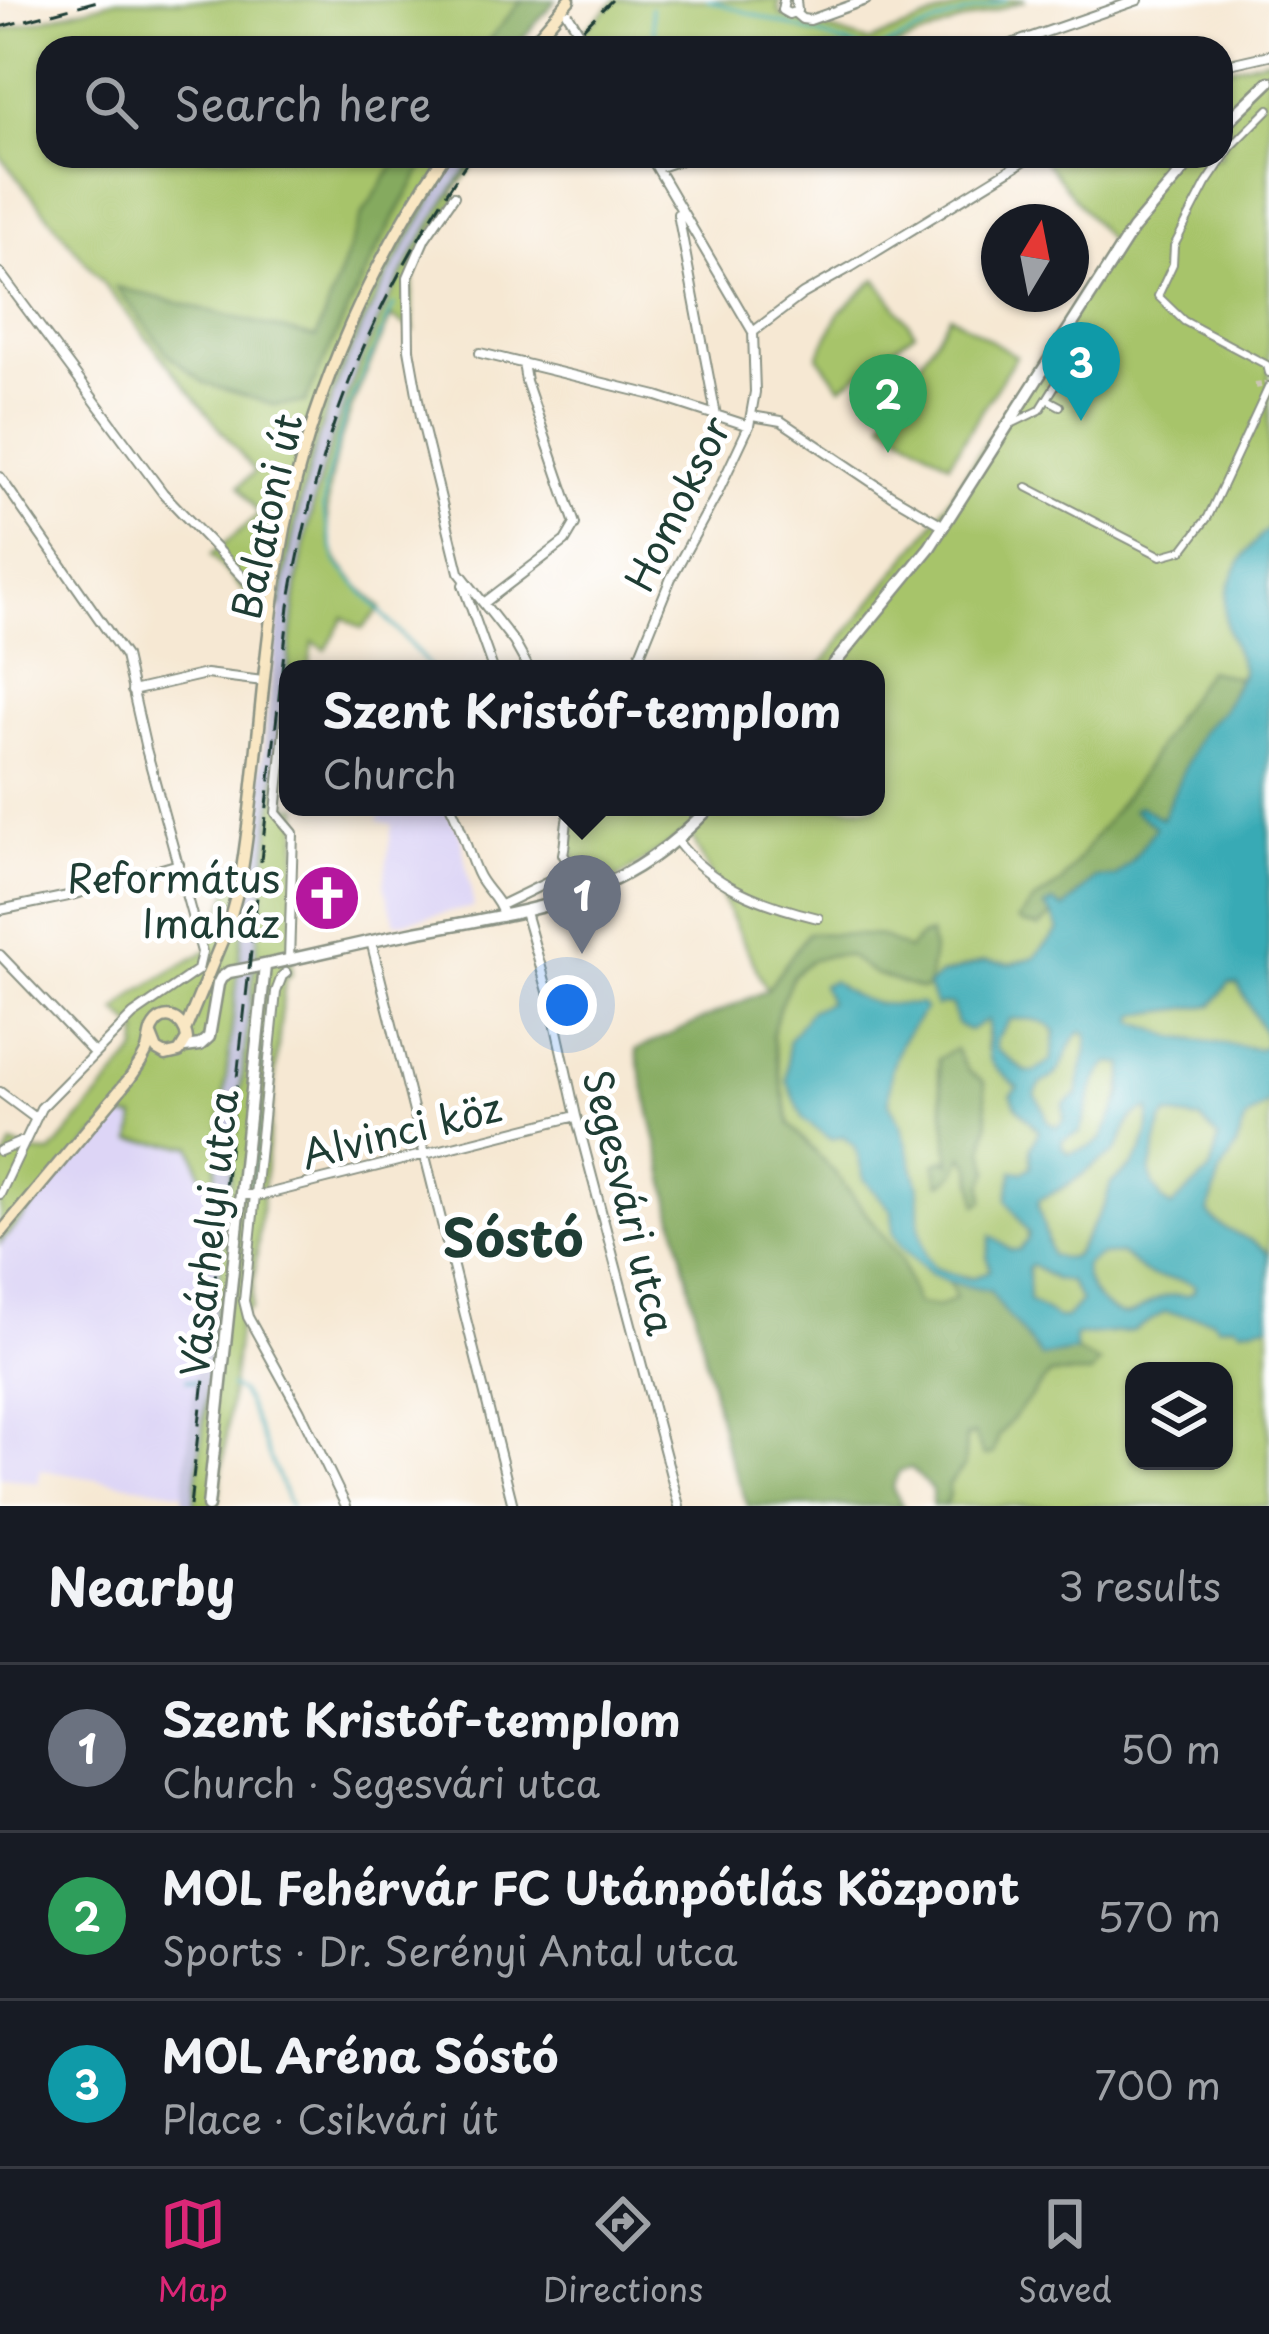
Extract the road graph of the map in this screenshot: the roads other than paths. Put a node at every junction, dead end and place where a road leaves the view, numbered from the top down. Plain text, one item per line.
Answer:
1 (784, 0) edge
2 (796, 0) edge
3 (866, 0) edge
4 (1138, 0) edge
5 (567, 7) edge
6 (795, 13) junction
7 (539, 36) edge
8 (582, 36) edge
9 (1034, 36) edge
10 (1269, 55) edge
11 (1233, 63) edge
12 (1269, 82) edge
13 (1269, 109) edge
14 (1233, 116) edge
15 (1233, 145) edge
16 (437, 168) edge
17 (657, 168) edge
18 (1012, 168) edge
19 (1185, 168) edge
20 (1217, 168) edge
21 (454, 196) dead end
22 (677, 206) junction
23 (0, 273) edge
24 (1072, 322) junction
25 (753, 332) junction
26 (1081, 344) junction
27 (1090, 349) dead end
28 (480, 353) dead end
29 (523, 363) junction
30 (1064, 372) junction
31 (1269, 374) edge
32 (1075, 378) dead end
33 (1269, 386) edge
34 (1047, 400) junction
35 (1060, 406) dead end
36 (716, 415) junction
37 (751, 421) junction
38 (1006, 427) junction
39 (0, 477) edge
40 (1027, 487) dead end
41 (944, 526) junction
42 (459, 572) junction
43 (274, 592) junction
44 (484, 603) junction
45 (490, 660) edge
46 (524, 660) edge
47 (638, 660) edge
48 (838, 660) edge
49 (263, 681) junction
50 (132, 691) junction
51 (279, 782) edge
52 (456, 816) edge
53 (701, 816) edge
54 (566, 817) edge
55 (676, 841) junction
56 (179, 864) junction
57 (571, 871) junction
58 (586, 894) junction
59 (0, 910) edge
60 (502, 911) junction
61 (525, 912) junction
62 (818, 918) dead end
63 (371, 941) junction
64 (0, 956) edge
65 (265, 966) junction
66 (288, 966) junction
67 (203, 981) junction
68 (145, 1008) junction
69 (167, 1018) junction
70 (211, 1028) junction
71 (186, 1030) junction
72 (151, 1033) junction
73 (184, 1047) junction
74 (94, 1053) junction
75 (166, 1055) junction
76 (130, 1078) junction
77 (0, 1092) edge
78 (576, 1116) junction
79 (35, 1123) junction
80 (24, 1140) junction
81 (0, 1151) edge
82 (423, 1155) junction
83 (0, 1194) edge
84 (248, 1196) junction
85 (0, 1234) edge
86 (208, 1506) edge
87 (346, 1506) edge
88 (512, 1506) edge
89 (679, 1506) edge

1 - 6 street
2 - 6 street
3 - 6 street
4 - 9 street
5 - 7 main road
5 - 8 street, bridge
10 - 11 street
12 - 14 street
13 - 15 street
16 - 43 main road, Balatoni út
17 - 22 street
18 - 25 street
19 - 24 street
20 - 31 street
21 - 42 street
22 - 25 street
22 - 36 street
23 - 43 street
24 - 26 street
24 - 38 street
25 - 37 street, Homoksor
26 - 27 street
26 - 30 street
28 - 29 street
29 - 36 street
29 - 44 street
30 - 32 street
30 - 34 street
33 - 40 street
34 - 35 street
34 - 38 street
36 - 37 street
37 - 41 street
37 - 47 street, Homoksor
38 - 41 street
39 - 50 street
41 - 48 street
42 - 44 street
42 - 45 street
43 - 49 main road, Balatoni út
44 - 46 street
49 - 50 street
49 - 67 main road, Balatoni út
50 - 56 street
51 - 66 street
52 - 60 street
53 - 55 street
54 - 57 street
55 - 58 street
55 - 62 street
56 - 59 street
56 - 68 street
57 - 58 street
57 - 60 street
58 - 61 street
60 - 61 street
60 - 63 street
61 - 78 street, Segesvári utca
63 - 66 street
63 - 82 street
64 - 74 street
65 - 66 street
65 - 70 street
65 - 84 street, Vásárhelyi utca
66 - 84 street
67 - 69 main road, Balatoni út
67 - 71 main road, Balatoni út
68 - 69 street
68 - 72 street
68 - 74 street
69 - 71 main road
69 - 72 main road
70 - 71 street
70 - 73 street
71 - 73 main road
72 - 75 main road
72 - 76 main road
73 - 75 main road
74 - 79 street
75 - 76 main road
76 - 85 main road
77 - 79 street
78 - 82 street, Alvinci köz
78 - 89 street, Segesvári utca
79 - 80 street
80 - 81 street
80 - 83 street
82 - 84 street, Alvinci köz
82 - 88 street
84 - 86 street, Vásárhelyi utca
84 - 87 street

